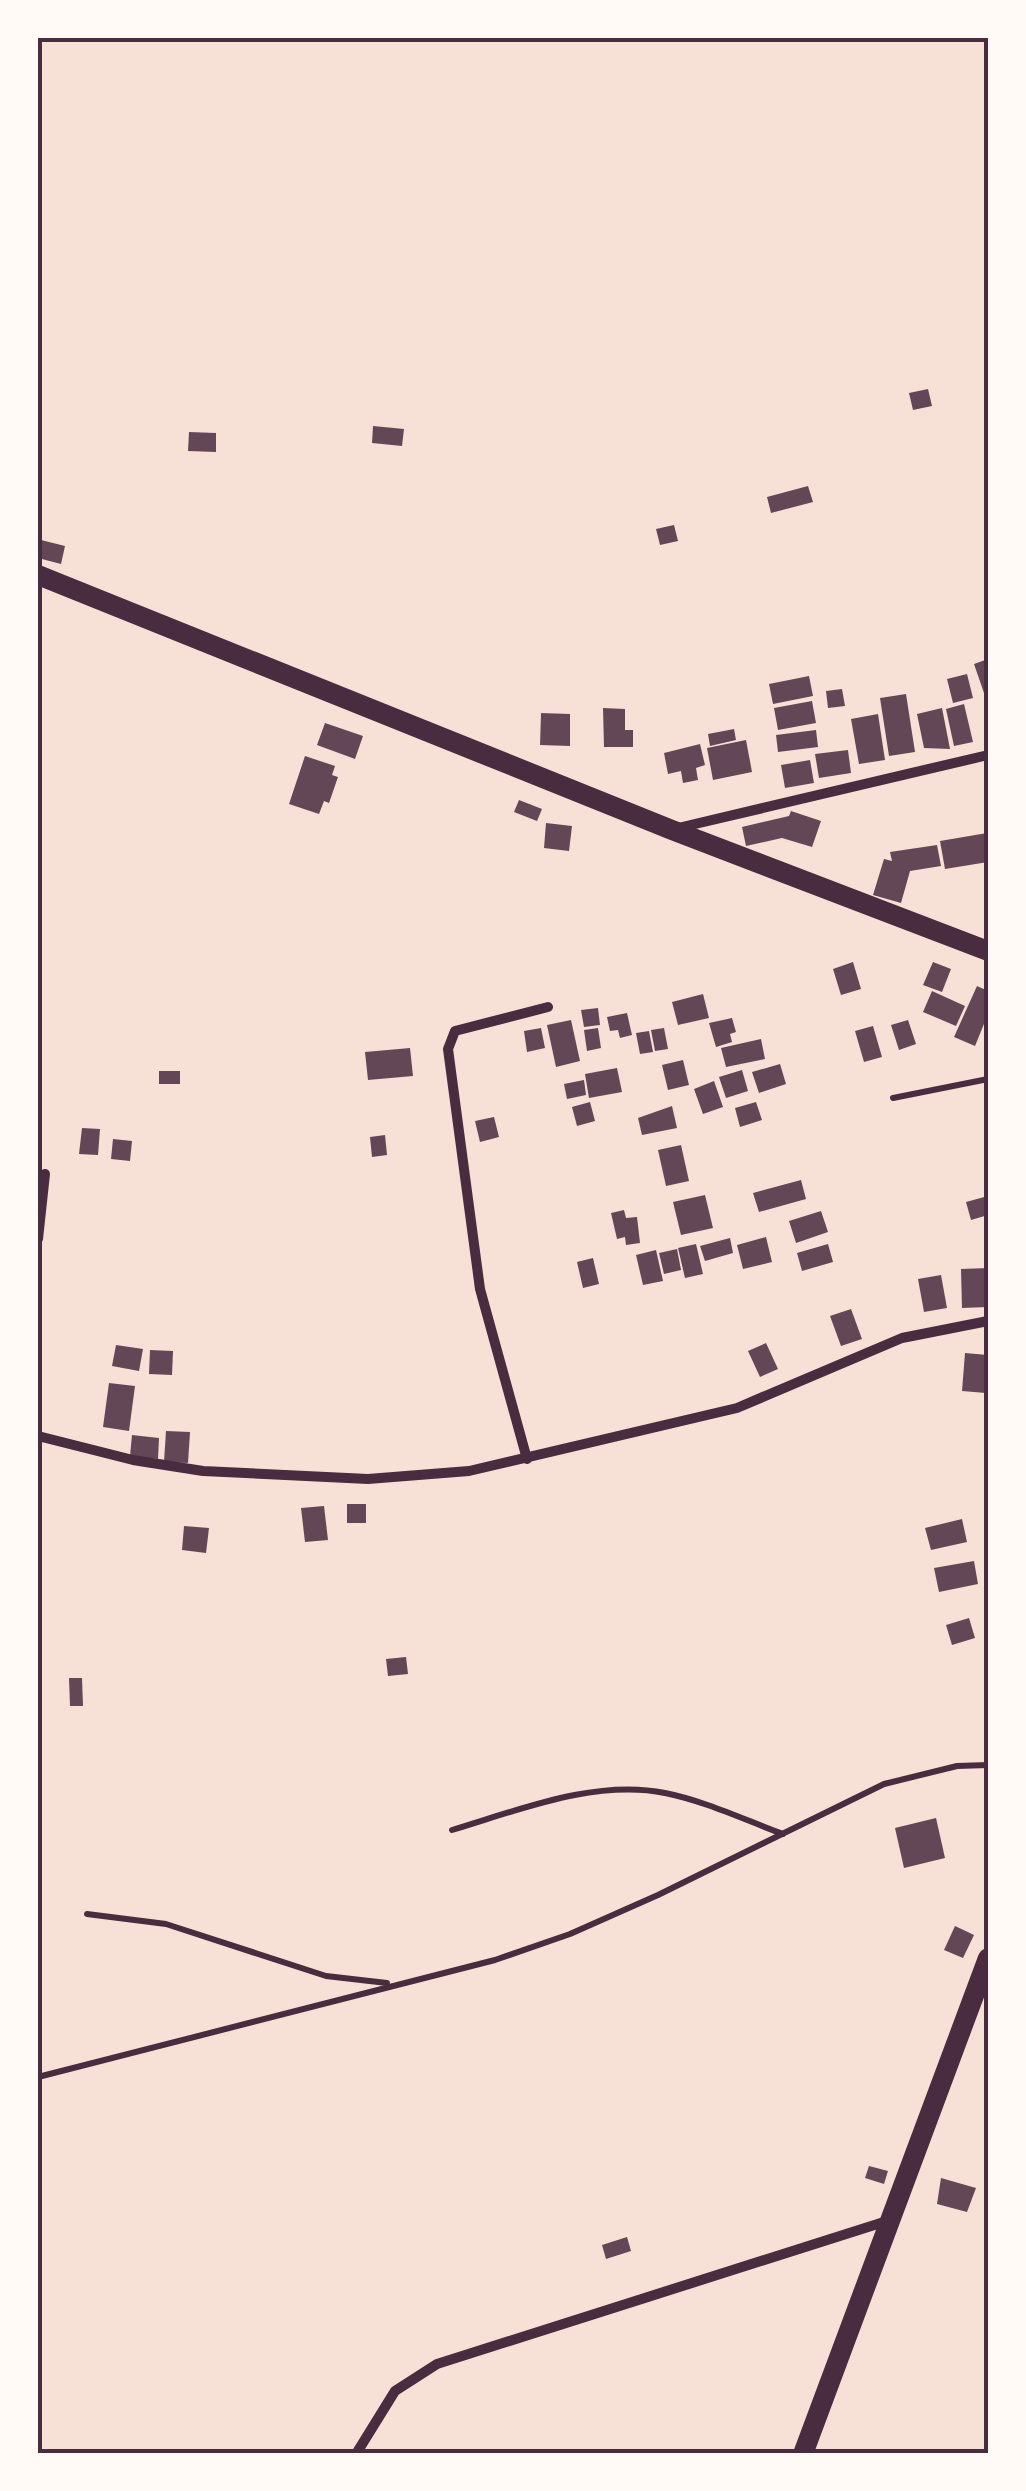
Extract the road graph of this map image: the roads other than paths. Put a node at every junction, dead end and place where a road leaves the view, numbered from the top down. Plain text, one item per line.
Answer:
1 (38, 576) edge
2 (988, 756) edge
3 (672, 830) junction
4 (988, 951) edge
5 (548, 1007) dead end
6 (988, 1078) edge
7 (893, 1098) dead end
8 (45, 1174) dead end
9 (38, 1239) edge
10 (988, 1321) edge
11 (38, 1436) edge
12 (527, 1458) junction
13 (988, 1765) edge
14 (452, 1830) dead end
15 (783, 1834) junction
16 (88, 1914) dead end
17 (988, 1958) edge
18 (393, 1983) junction
19 (38, 2077) edge
20 (893, 2219) junction
21 (356, 2454) edge
22 (803, 2454) edge

1 - 3 highway
2 - 3 street
3 - 4 highway
5 - 12 street
6 - 7 lane
8 - 9 street
10 - 12 street
11 - 12 street
13 - 15 lane
14 - 15 lane
15 - 18 lane
16 - 18 lane
17 - 20 highway
18 - 19 lane
20 - 21 street
20 - 22 highway

